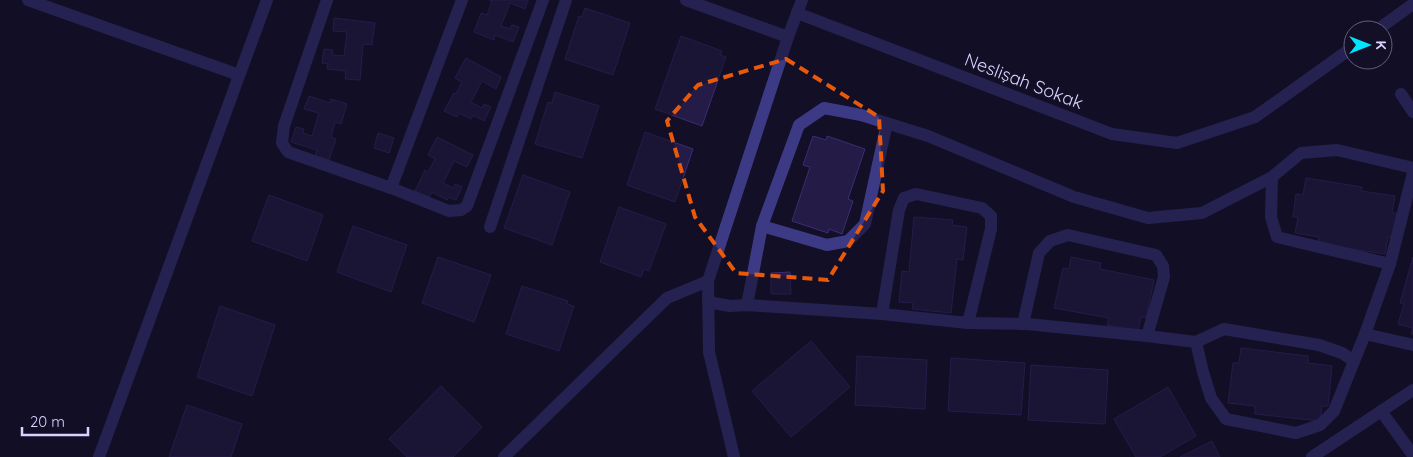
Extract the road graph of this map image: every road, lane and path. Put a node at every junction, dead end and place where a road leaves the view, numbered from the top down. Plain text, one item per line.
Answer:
1 (28, 0) edge
2 (267, 0) edge
3 (327, 0) edge
4 (462, 0) edge
5 (543, 0) edge
6 (566, 0) edge
7 (686, 0) edge
8 (802, 0) edge
9 (1413, 4) edge
10 (797, 13) junction
11 (1390, 20) edge
12 (788, 37) junction
13 (1343, 54) edge
14 (240, 75) junction
15 (1401, 94) dead end
16 (1413, 112) edge
17 (887, 123) junction
18 (1413, 168) edge
19 (1413, 173) edge
20 (1272, 177) junction
21 (390, 188) junction
22 (1410, 199) edge
23 (762, 226) junction
24 (490, 227) dead end
25 (1390, 264) junction
26 (708, 281) junction
27 (708, 302) junction
28 (748, 305) junction
29 (882, 314) junction
30 (968, 323) junction
31 (1023, 324) junction
32 (1365, 334) junction
33 (1147, 336) junction
34 (1196, 342) junction
35 (1413, 345) edge
36 (1354, 361) junction
37 (1413, 390) edge
38 (1381, 411) junction
39 (1413, 454) edge
40 (100, 457) edge
41 (504, 457) edge
42 (734, 457) edge
43 (1312, 457) edge

1 - 14 street
2 - 14 street
3 - 21 street
4 - 21 street
5 - 21 street
6 - 24 street
7 - 12 street
8 - 10 street
9 - 11 street
10 - 12 street
10 - 13 street, Neslişah Sokak
12 - 26 street
14 - 40 street
15 - 16 street
17 - 20 street
17 - 23 street
17 - 23 street
18 - 20 street
19 - 22 street
20 - 25 street
22 - 25 street
23 - 28 street
25 - 32 street
26 - 27 street
26 - 41 street
27 - 28 street
27 - 42 street
28 - 29 street
29 - 30 street
29 - 30 street
30 - 31 street
31 - 33 street
31 - 33 street
32 - 35 street
32 - 36 street
33 - 34 street
34 - 36 street
34 - 36 street
37 - 38 street
38 - 39 street
38 - 43 street

